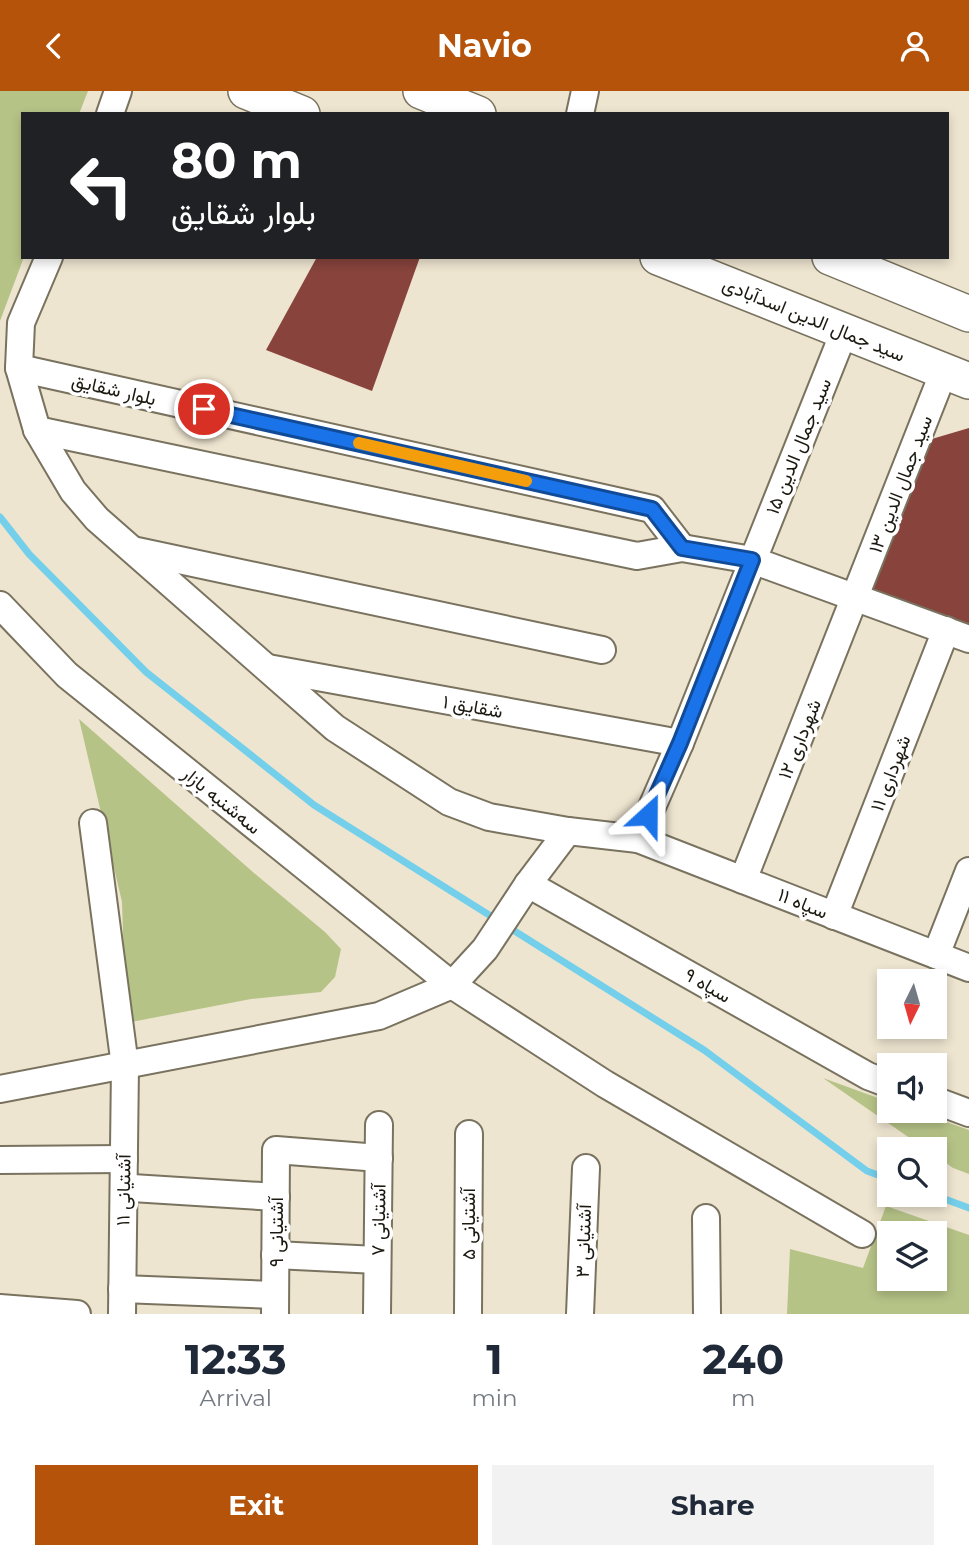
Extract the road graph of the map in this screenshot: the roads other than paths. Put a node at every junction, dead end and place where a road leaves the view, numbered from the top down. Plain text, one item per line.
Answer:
1 (118, 91) edge
2 (246, 91) edge
3 (421, 91) edge
4 (585, 91) edge
5 (111, 112) edge
6 (297, 112) edge
7 (473, 112) edge
8 (580, 112) edge
9 (48, 259) edge
10 (663, 259) edge
11 (835, 259) edge
12 (969, 314) edge
13 (844, 332) junction
14 (19, 367) junction
15 (956, 376) edge
16 (37, 430) junction
17 (682, 548) junction
18 (135, 551) junction
19 (752, 560) junction
20 (855, 597) junction
21 (0, 605) edge
22 (957, 634) edge
23 (602, 650) dead end
24 (267, 668) junction
25 (680, 743) junction
26 (93, 823) dead end
27 (568, 831) junction
28 (638, 839) junction
29 (969, 871) edge
30 (743, 880) junction
31 (524, 890) junction
32 (834, 916) junction
33 (936, 955) junction
34 (969, 968) edge
35 (452, 985) junction
36 (125, 1066) junction
37 (877, 1079) edge
38 (0, 1089) edge
39 (947, 1105) edge
40 (969, 1113) edge
41 (379, 1125) dead end
42 (469, 1134) dead end
43 (379, 1158) junction
44 (124, 1159) junction
45 (0, 1160) edge
46 (586, 1168) dead end
47 (132, 1188) dead end
48 (276, 1197) junction
49 (706, 1218) dead end
50 (862, 1234) dead end
51 (275, 1255) junction
52 (377, 1261) junction
53 (122, 1301) edge
54 (275, 1305) edge
55 (0, 1308) edge
56 (77, 1314) edge
57 (377, 1314) edge
58 (468, 1314) edge
59 (580, 1314) edge
60 (707, 1314) edge

1 - 5 street
2 - 6 main road
3 - 7 main road
4 - 8 street
9 - 14 street, سپاه ۱۱
10 - 13 main road, سید جمال الدین اسدآبادی
11 - 12 main road
13 - 15 main road, سید جمال الدین اسدآبادی
13 - 19 street, سید جمال الدین ۱۵
14 - 16 street, سپاه ۱۱
14 - 17 street, بلوار شقایق
15 - 20 street, سید جمال الدین ۱۳
16 - 17 street
16 - 18 street, سپاه ۱۱
17 - 19 street
18 - 23 street
18 - 24 street, سپاه ۱۱
19 - 20 street
19 - 25 street, سید جمال الدین ۱۵
20 - 22 street
20 - 30 street, شهرداری ۱۲
21 - 35 street, سه‌شنبه بازار
22 - 32 street, شهرداری ۱۱
24 - 25 street, شقایق ۱
24 - 27 street, سپاه ۱۱
25 - 28 street, سید جمال الدین ۱۵
26 - 36 street, آشتیانی ۱۱
27 - 28 street, سپاه ۱۱
27 - 31 street
28 - 30 street, سپاه ۱۱
29 - 33 street
30 - 32 street, سپاه ۱۱
31 - 35 street
31 - 37 street, سپاه ۹
32 - 33 street, سپاه ۱۱
33 - 34 street, سپاه ۱۱
35 - 36 street
35 - 50 street, سه‌شنبه بازار
36 - 38 street
36 - 44 street, آشتیانی ۱۱
39 - 40 street
41 - 43 street, آشتیانی ۷
42 - 58 street, آشتیانی ۵
43 - 48 street, آشتیانی ۹
43 - 52 street, آشتیانی ۷
44 - 45 street
44 - 53 street, آشتیانی ۱۱
46 - 59 street, آشتیانی ۳
47 - 48 street
48 - 51 street, آشتیانی ۹
49 - 60 street
51 - 52 street
51 - 54 street, آشتیانی ۹
52 - 57 street, آشتیانی ۷
53 - 54 street
55 - 56 street

